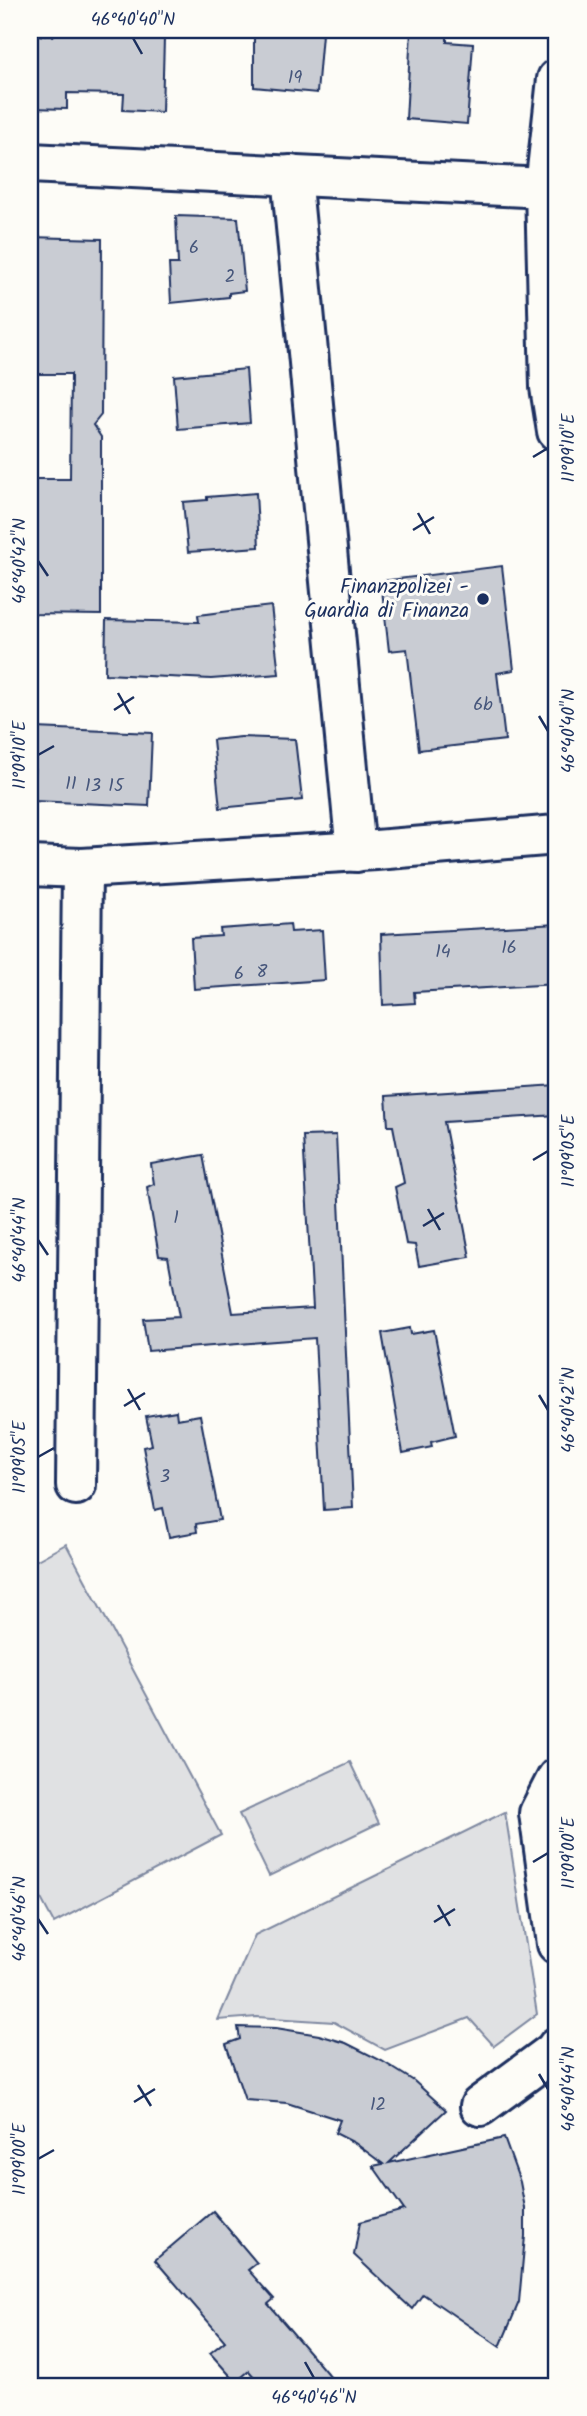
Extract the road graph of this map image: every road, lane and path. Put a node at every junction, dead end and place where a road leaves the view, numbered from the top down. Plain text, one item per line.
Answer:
1 (557, 79) edge
2 (30, 163) edge
3 (290, 174) junction
4 (545, 188) junction
5 (557, 431) edge
6 (557, 835) edge
7 (356, 852) junction
8 (30, 866) edge
9 (82, 868) junction
10 (76, 1485) dead end
11 (557, 1778) edge
12 (557, 1944) edge
13 (557, 2047) edge
14 (480, 2106) dead end

1 - 4 street
2 - 3 street
3 - 4 street
3 - 7 street
4 - 5 street
6 - 7 street
7 - 9 street
8 - 9 street
9 - 10 street
11 - 12 street
13 - 14 street

